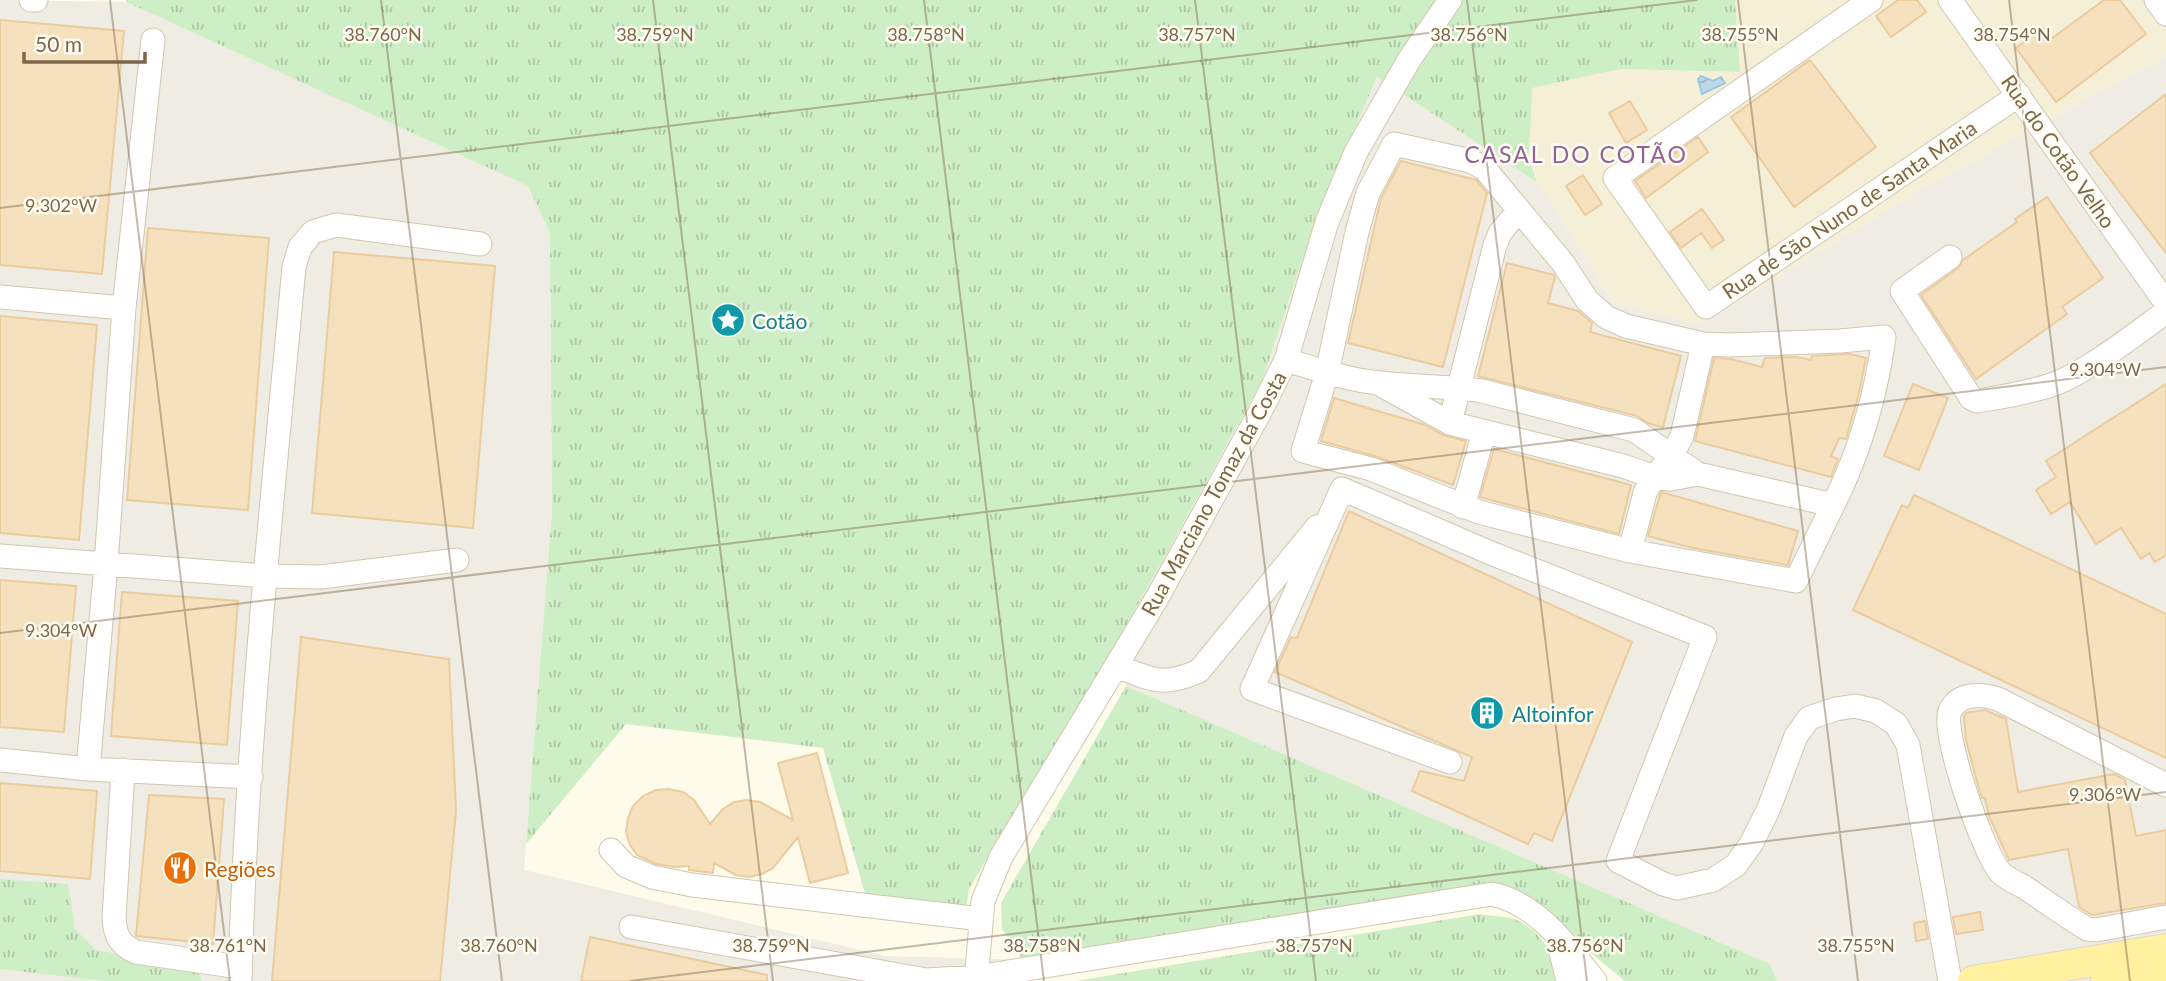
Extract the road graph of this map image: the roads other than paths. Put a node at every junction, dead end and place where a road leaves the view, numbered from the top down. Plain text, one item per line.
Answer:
1 (31, 0) edge
2 (36, 0) edge
3 (1450, 0) edge
4 (1871, 0) edge
5 (1950, 0) edge
6 (2156, 0) edge
7 (2166, 14) edge
8 (153, 40) dead end
9 (2019, 94) junction
10 (1519, 209) junction
11 (480, 244) dead end
12 (1950, 257) dead end
13 (0, 297) edge
14 (2166, 303) edge
15 (124, 308) junction
16 (2166, 312) edge
17 (1703, 344) junction
18 (1286, 359) junction
19 (1327, 373) junction
20 (1378, 383) junction
21 (1459, 387) junction
22 (1450, 424) junction
23 (1484, 432) junction
24 (1672, 455) junction
25 (1698, 474) junction
26 (1655, 477) junction
27 (1833, 505) junction
28 (1463, 507) junction
29 (1332, 514) junction
30 (1630, 551) junction
31 (0, 556) edge
32 (457, 560) dead end
33 (106, 564) junction
34 (266, 576) junction
35 (1117, 666) junction
36 (0, 760) edge
37 (1450, 762) dead end
38 (88, 769) junction
39 (123, 770) junction
40 (251, 777) junction
41 (2166, 785) edge
42 (611, 850) dead end
43 (2166, 918) edge
44 (981, 919) junction
45 (631, 927) dead end
46 (2105, 929) junction
47 (1557, 933) junction
48 (2166, 949) edge
49 (2108, 970) edge
50 (2166, 971) edge
51 (240, 974) edge
52 (976, 979) edge
53 (926, 981) edge
54 (1568, 981) edge
55 (1595, 981) edge
56 (1950, 981) edge
57 (1973, 981) edge

1 - 2 street
3 - 18 street, Rua Marciano Tomaz da Costa
4 - 9 street, Rua de São Nuno de Santa Maria
5 - 9 street, Rua do Cotão Velho
6 - 7 street
8 - 15 street
9 - 14 street, Rua do Cotão Velho
10 - 17 street
10 - 19 street
10 - 21 street
11 - 34 street
12 - 16 street
13 - 15 street
15 - 33 street
17 - 24 street
17 - 27 street
18 - 19 street
18 - 35 street, Rua Marciano Tomaz da Costa
19 - 20 street
19 - 28 street
20 - 21 street
20 - 22 street
21 - 22 street
21 - 24 street
22 - 23 street
23 - 26 street
23 - 28 street
24 - 25 street
24 - 26 street
25 - 26 street
25 - 27 street
26 - 30 street
27 - 30 street
28 - 30 street
29 - 35 street
29 - 37 street
29 - 56 street
31 - 33 street
32 - 34 street
33 - 34 street
33 - 38 street
34 - 40 street
35 - 44 street, Rua Marciano Tomaz da Costa
36 - 38 street
38 - 39 street
39 - 40 street
39 - 51 street
40 - 51 street
41 - 46 street
42 - 44 street
43 - 46 street
44 - 52 street, Rua Marciano Tomaz da Costa
45 - 53 street
46 - 49 street
47 - 52 street
47 - 54 street
47 - 55 street
48 - 49 main road
49 - 50 main road
49 - 57 main road
52 - 53 street

